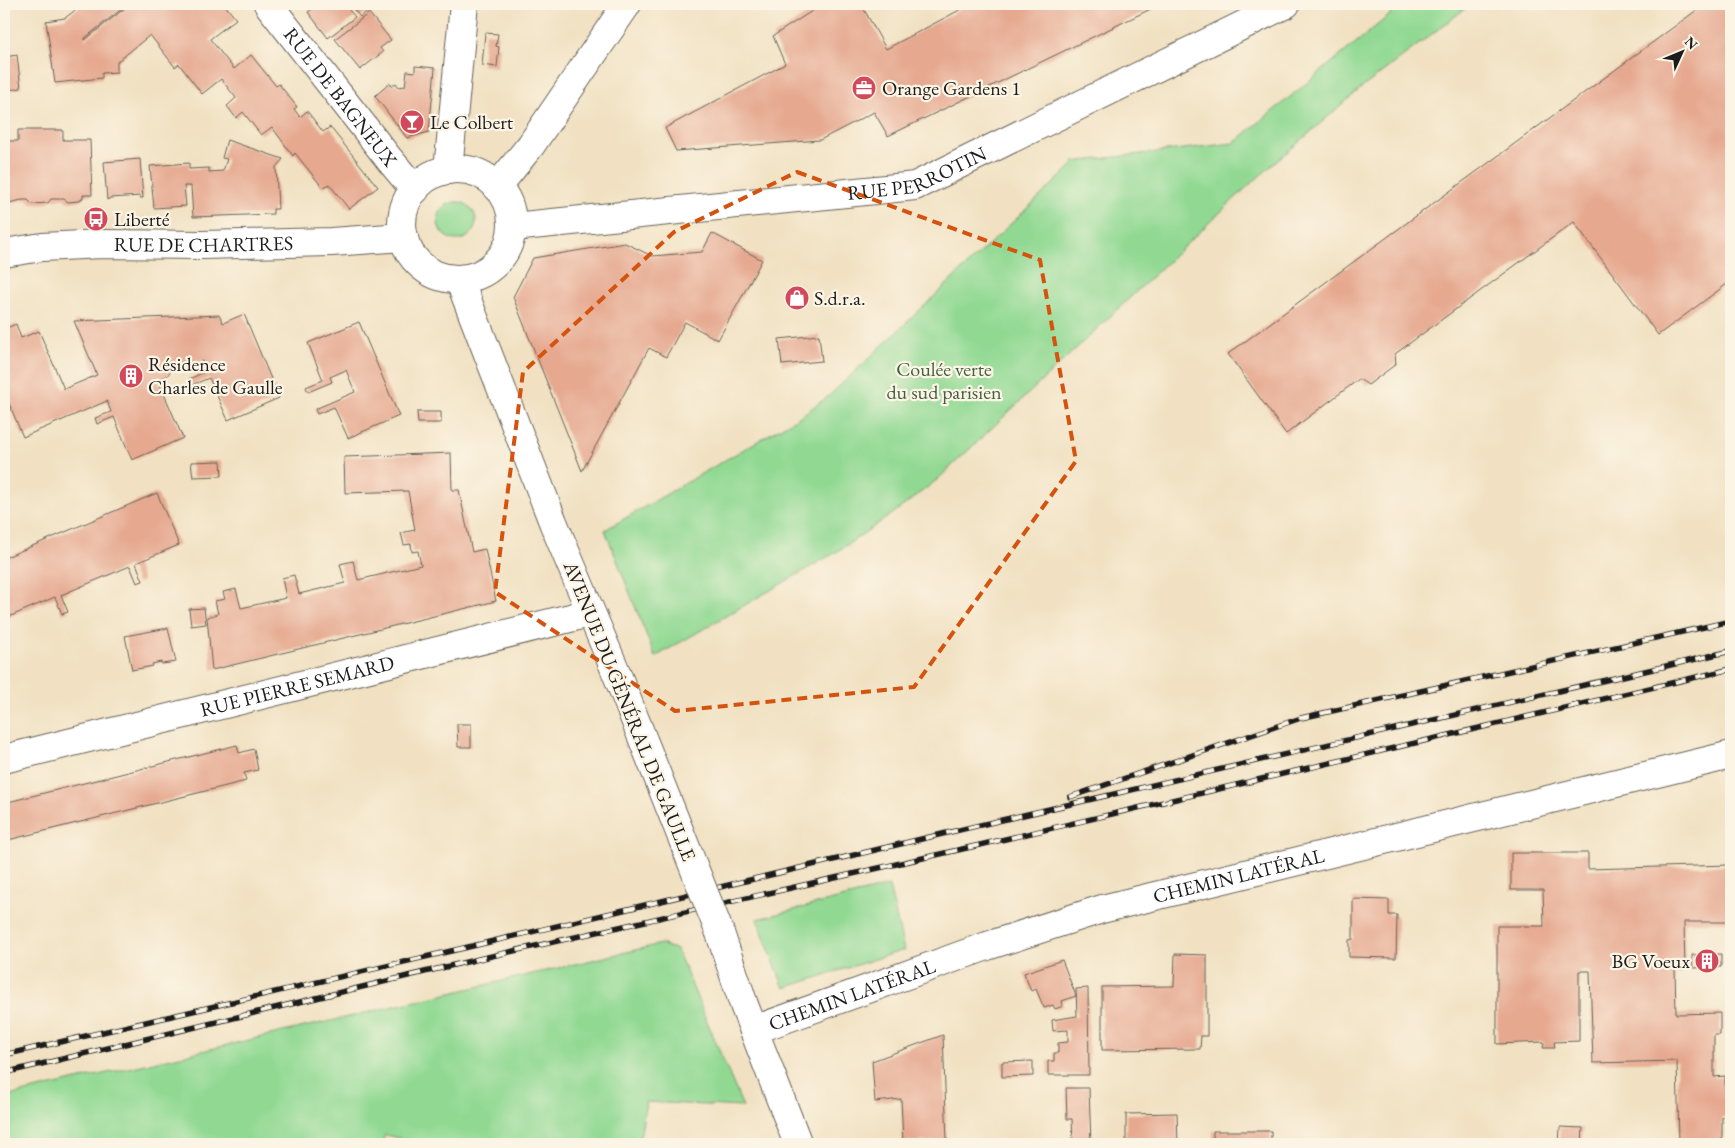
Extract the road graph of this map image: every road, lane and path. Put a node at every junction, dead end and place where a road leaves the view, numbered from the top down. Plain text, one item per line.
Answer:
1 (268, 4) edge
2 (464, 4) edge
3 (627, 4) edge
4 (1286, 4) edge
5 (448, 170) junction
6 (497, 187) junction
7 (415, 190) junction
8 (513, 228) junction
9 (404, 237) junction
10 (4, 253) edge
11 (459, 279) junction
12 (590, 613) junction
13 (1731, 754) edge
14 (4, 759) edge
15 (754, 1030) junction
16 (798, 1144) edge

1 - 7 street, RUE DE BAGNEUX
2 - 5 street
3 - 6 street
4 - 8 street, RUE PERROTIN
5 - 6 street
5 - 7 street
6 - 8 street
7 - 9 street
8 - 11 street
9 - 10 street, RUE DE CHARTRES
9 - 11 street
11 - 12 street, AVENUE DU GÉNÉRAL DE GAULLE
12 - 14 street, RUE PIERRE SEMARD
12 - 15 street, AVENUE DU GÉNÉRAL DE GAULLE, bridge
13 - 15 street, CHEMIN LATÉRAL
15 - 16 street, AVENUE DU GÉNÉRAL DE GAULLE

